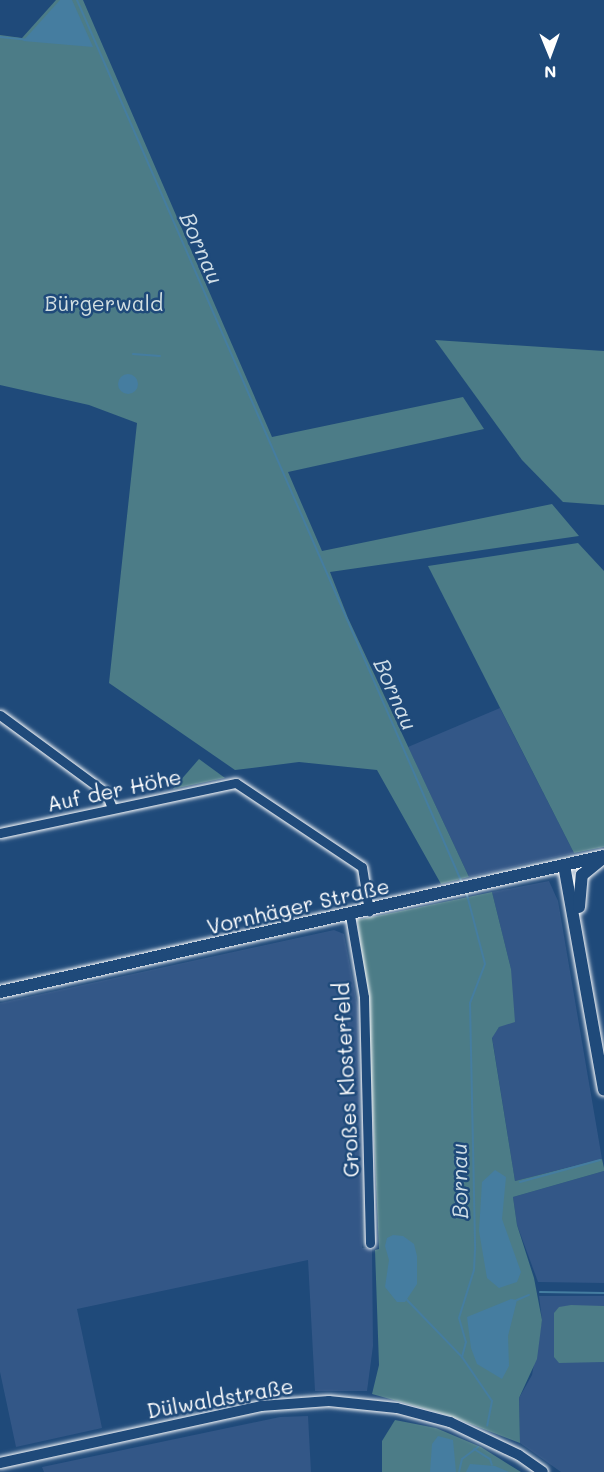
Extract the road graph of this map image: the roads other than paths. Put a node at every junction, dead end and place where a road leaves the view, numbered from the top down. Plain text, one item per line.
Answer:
1 (0, 715) edge
2 (112, 808) junction
3 (0, 833) edge
4 (604, 857) edge
5 (564, 865) junction
6 (369, 911) junction
7 (350, 915) junction
8 (578, 926) junction
9 (0, 992) edge
10 (604, 1089) edge
11 (370, 1243) dead end
12 (0, 1463) edge
13 (543, 1472) edge

1 - 2 street
2 - 3 street, Auf der Höhe
2 - 6 street, Auf der Höhe
4 - 5 main road, Vornhäger Straße
4 - 8 main road
5 - 6 main road, Vornhäger Straße
5 - 8 main road
6 - 7 main road, Vornhäger Straße
7 - 9 main road, Vornhäger Straße
7 - 11 street, Großes Klosterfeld
8 - 10 main road
12 - 13 street, Dülwaldstraße

